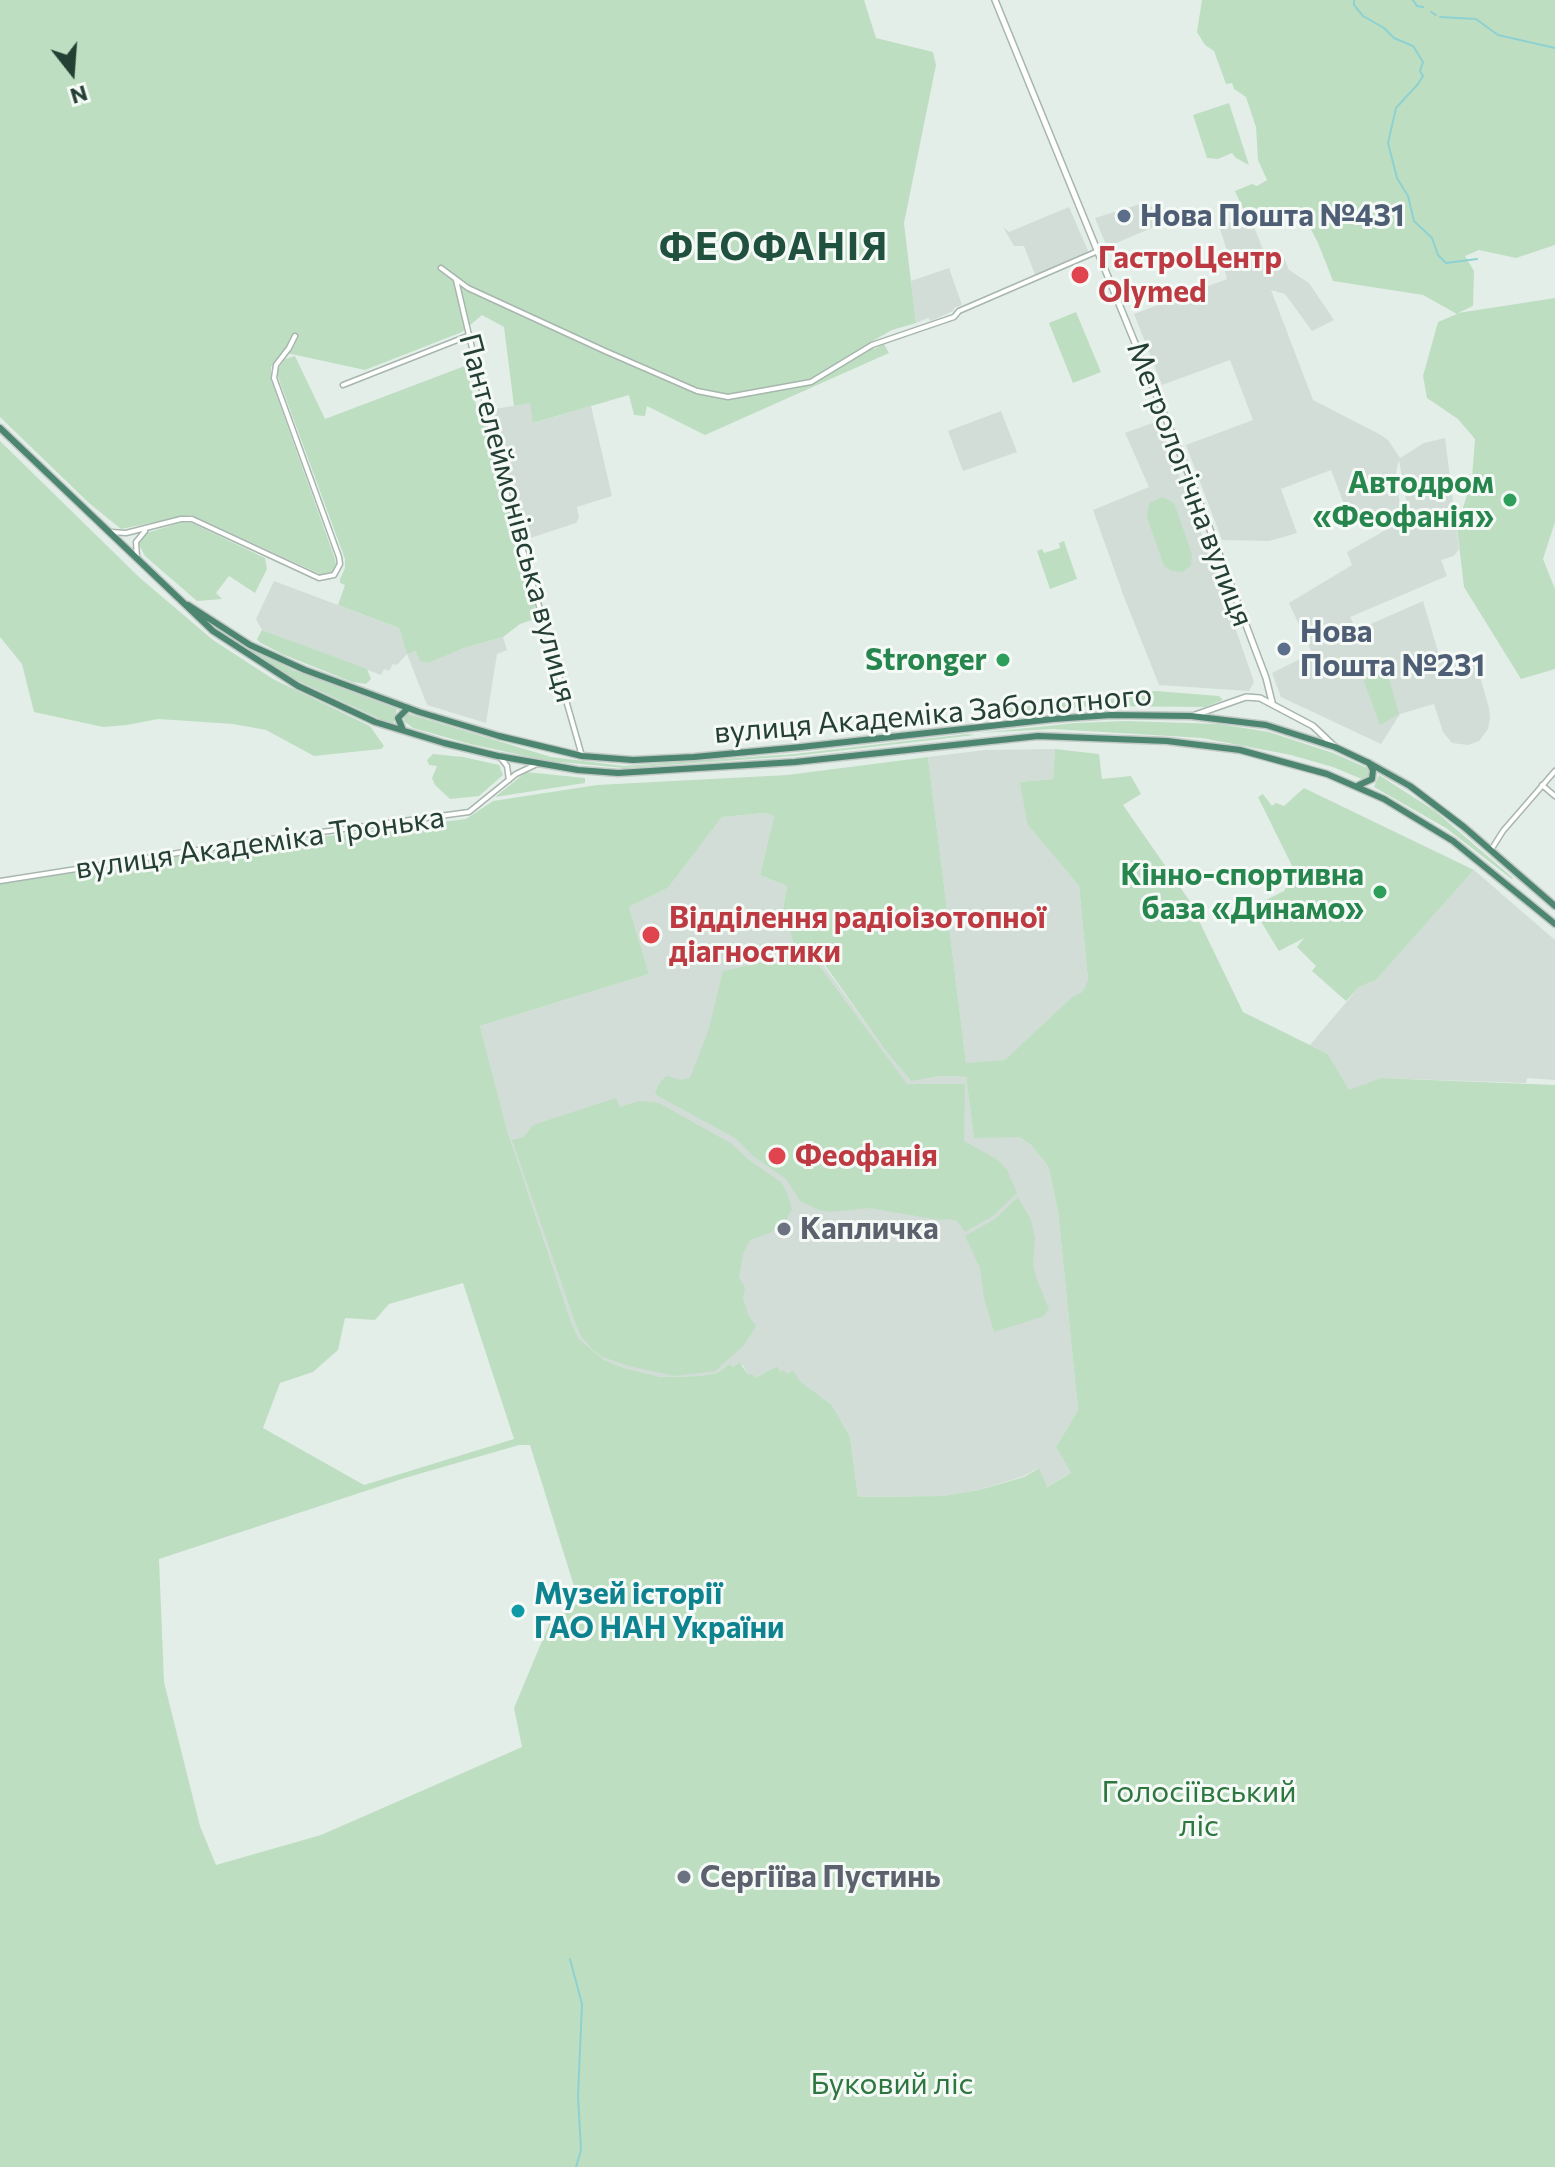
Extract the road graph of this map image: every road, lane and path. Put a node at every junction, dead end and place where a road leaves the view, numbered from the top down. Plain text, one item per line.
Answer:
1 (995, 0) edge
2 (1098, 251) junction
3 (441, 268) dead end
4 (456, 280) junction
5 (470, 335) junction
6 (295, 336) dead end
7 (343, 385) dead end
8 (0, 428) edge
9 (151, 528) junction
10 (107, 532) junction
11 (138, 561) junction
12 (181, 601) junction
13 (1272, 702) junction
14 (408, 708) junction
15 (1191, 716) junction
16 (404, 731) junction
17 (1335, 747) junction
18 (498, 756) junction
19 (582, 756) junction
20 (539, 763) junction
21 (1369, 763) junction
22 (1555, 771) edge
23 (509, 780) junction
24 (1356, 785) junction
25 (1542, 785) junction
26 (1555, 796) edge
27 (1491, 850) junction
28 (0, 881) edge
29 (1555, 906) edge
30 (1555, 924) edge

1 - 2 street, Метрологічна вулиця
2 - 4 street
2 - 13 street, Метрологічна вулиця
3 - 4 street
4 - 5 street, Пантелеймонівська вулиця
5 - 7 street
5 - 19 street, Пантелеймонівська вулиця
6 - 9 street
8 - 10 highway, вулиця Академіка Заболотного
9 - 10 street
9 - 11 street
10 - 11 highway, вулиця Академіка Заболотного
11 - 12 highway, вулиця Академіка Заболотного
12 - 14 highway, вулиця Академіка Заболотного
12 - 16 highway, вулиця Академіка Заболотного
13 - 15 street
13 - 17 street
14 - 16 highway
14 - 19 highway, вулиця Академіка Заболотного
15 - 17 highway, вулиця Академіка Заболотного
15 - 19 highway, вулиця Академіка Заболотного
16 - 18 highway, вулиця Академіка Заболотного
17 - 21 highway, вулиця Академіка Заболотного
18 - 20 highway, вулиця Академіка Заболотного
18 - 23 street
20 - 23 street, вулиця Академіка Тронька
20 - 24 highway, вулиця Академіка Заболотного
21 - 24 highway
21 - 27 highway, вулиця Академіка Заболотного
22 - 25 street
23 - 28 street, вулиця Академіка Тронька
24 - 30 highway, вулиця Академіка Заболотного
25 - 26 street
25 - 27 street
27 - 29 highway, вулиця Академіка Заболотного

